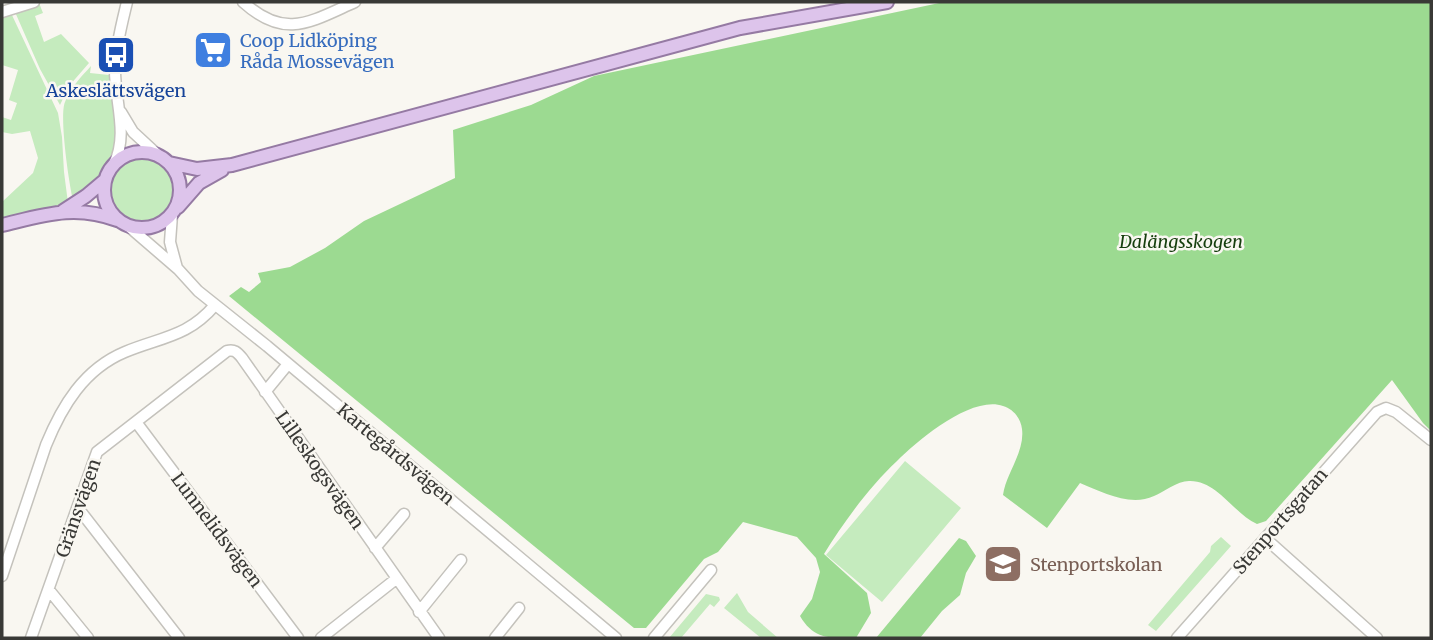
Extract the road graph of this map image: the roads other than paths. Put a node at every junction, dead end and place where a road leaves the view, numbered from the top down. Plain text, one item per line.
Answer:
1 (34, 2) edge
2 (127, 2) edge
3 (243, 2) edge
4 (355, 2) edge
5 (887, 2) edge
6 (20, 3) edge
7 (2, 12) edge
8 (119, 109) junction
9 (165, 160) junction
10 (114, 164) junction
11 (232, 165) junction
12 (105, 180) junction
13 (63, 211) junction
14 (173, 213) junction
15 (123, 223) junction
16 (2, 225) edge
17 (178, 269) junction
18 (215, 305) junction
19 (227, 351) joint
20 (288, 364) junction
21 (265, 392) junction
22 (136, 422) junction
23 (1431, 440) edge
24 (78, 508) junction
25 (404, 514) dead end
26 (1265, 538) junction
27 (375, 548) junction
28 (461, 561) dead end
29 (710, 570) dead end
30 (2, 576) edge
31 (396, 579) junction
32 (49, 590) junction
33 (519, 608) dead end
34 (419, 612) junction
35 (31, 638) edge
36 (88, 638) edge
37 (179, 638) edge
38 (298, 638) edge
39 (321, 638) edge
40 (439, 638) edge
41 (495, 638) edge
42 (616, 638) edge
43 (654, 638) edge
44 (1177, 638) edge
45 (1377, 638) edge

1 - 6 street
2 - 8 street
3 - 4 street
5 - 11 main road
6 - 7 street
8 - 9 street
8 - 10 street
9 - 10 main road
9 - 11 main road
9 - 14 main road
10 - 12 main road
11 - 14 main road
12 - 13 main road
12 - 15 main road
13 - 15 main road
13 - 16 main road
14 - 15 main road
14 - 17 street
15 - 17 street, Kartegårdsvägen
17 - 18 street, Kartegårdsvägen
18 - 20 street, Kartegårdsvägen
18 - 30 street
19 - 21 street, Lilleskogsvägen
19 - 22 street, Gränsvägen
20 - 21 street, Lilleskogsvägen
20 - 42 street, Kartegårdsvägen
21 - 27 street, Lilleskogsvägen
22 - 24 street, Gränsvägen
22 - 38 street, Lunnelidsvägen
23 - 26 street, Stenportsgatan
24 - 32 street, Gränsvägen
24 - 37 street
25 - 27 street, Lilleskogsvägen
26 - 44 street, Stenportsgatan
26 - 45 street
27 - 31 street, Lilleskogsvägen
28 - 34 street
29 - 43 street
31 - 34 street, Lilleskogsvägen
31 - 39 street
32 - 35 street, Gränsvägen
32 - 36 street
33 - 41 street
34 - 40 street, Lilleskogsvägen

